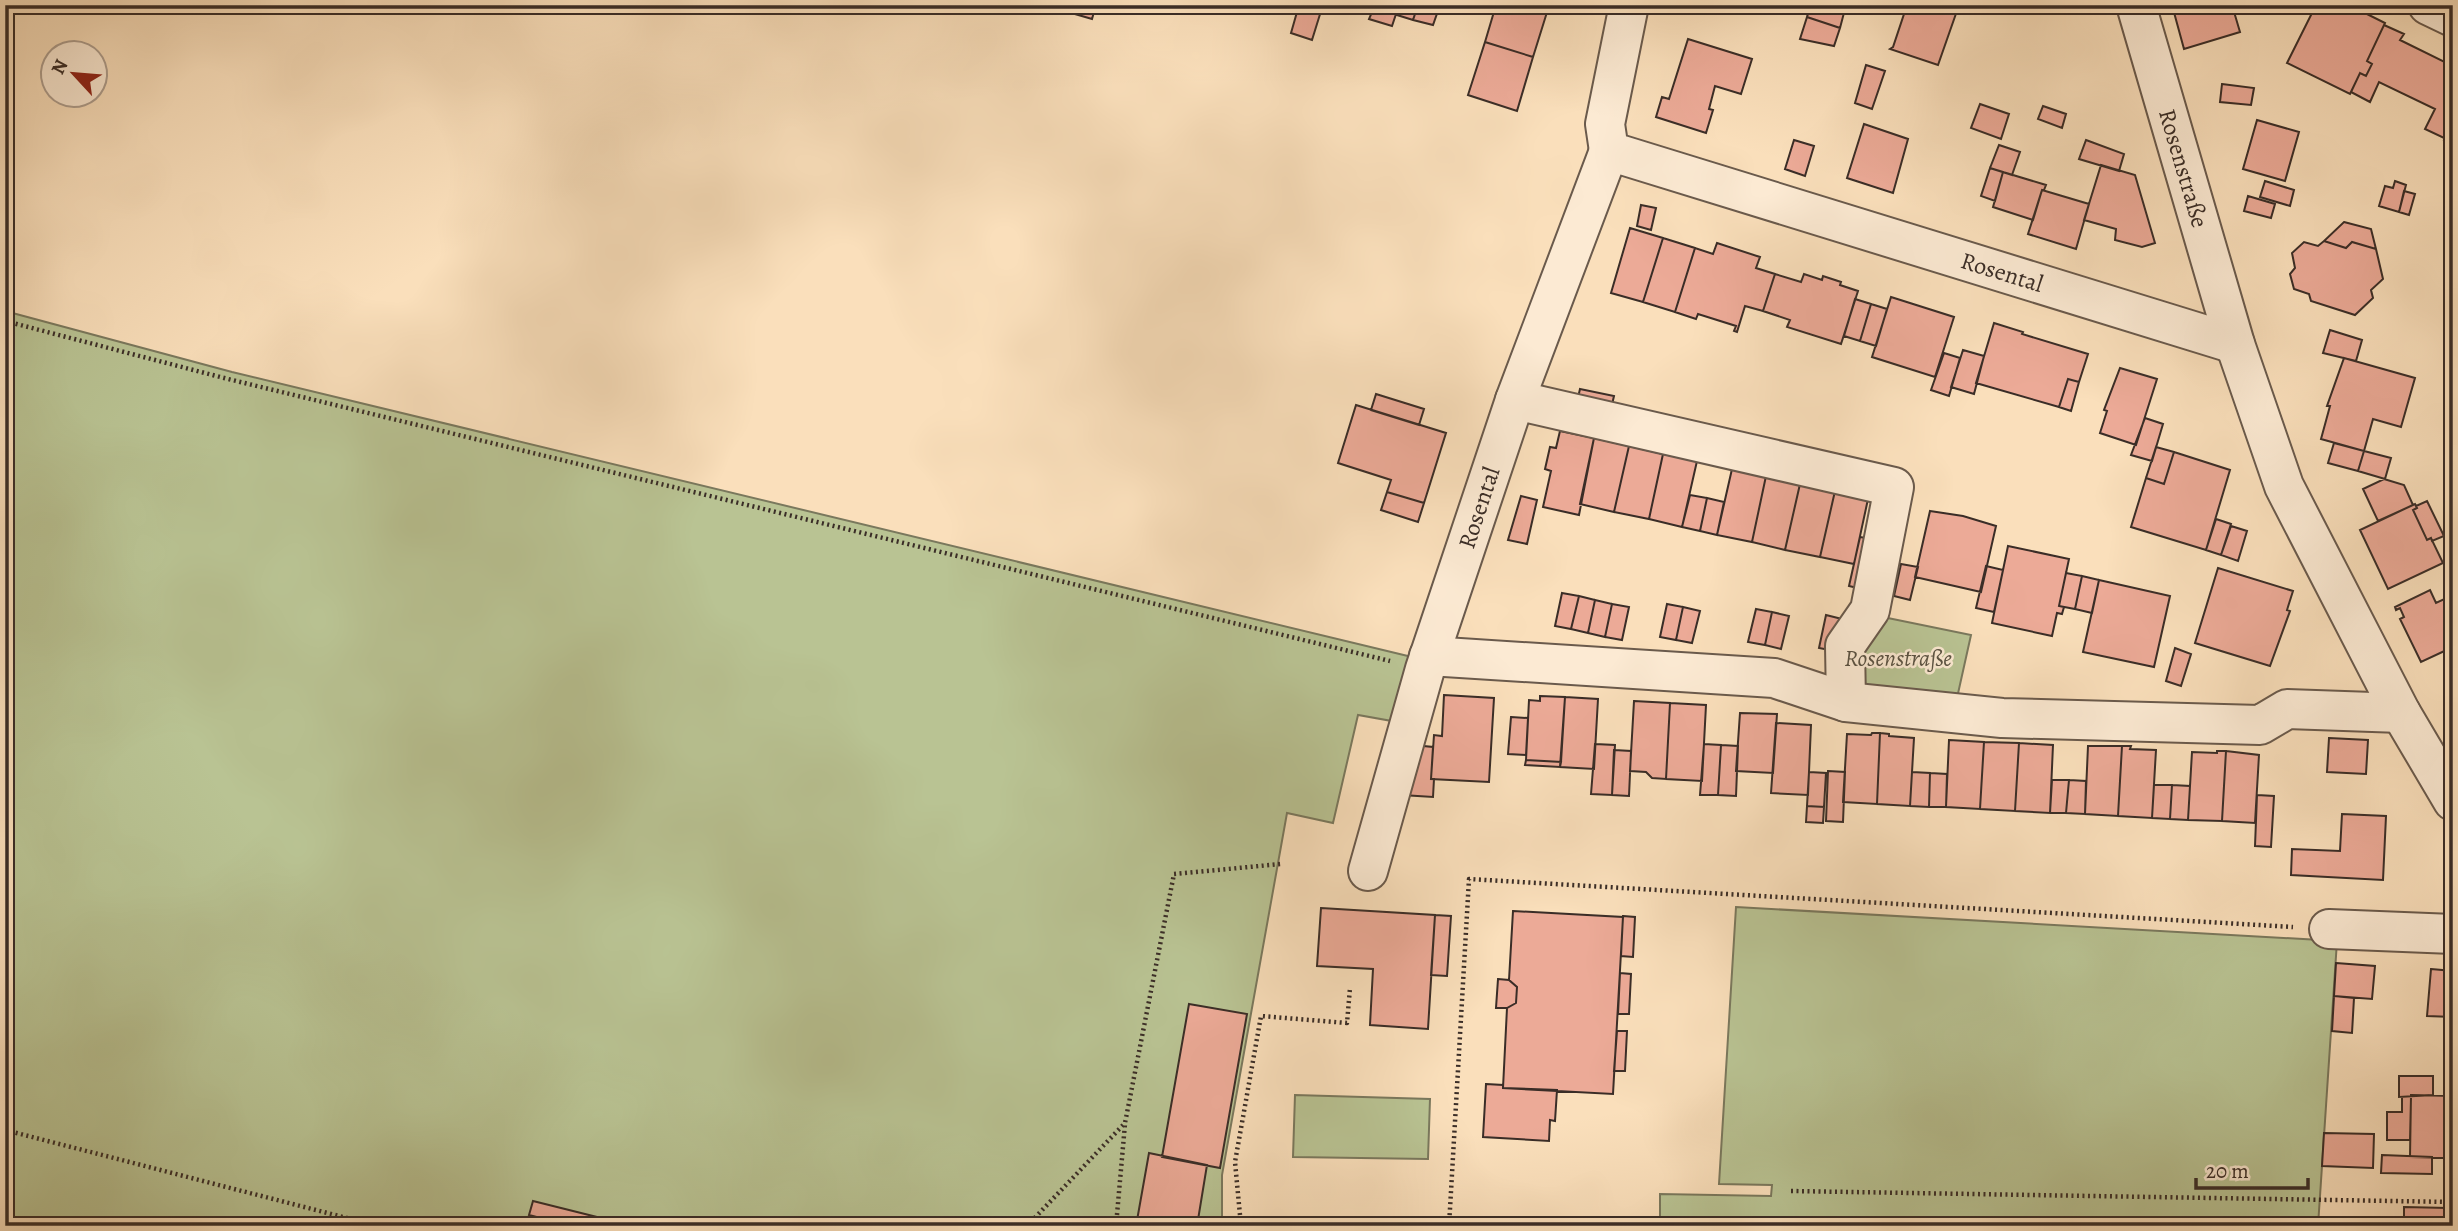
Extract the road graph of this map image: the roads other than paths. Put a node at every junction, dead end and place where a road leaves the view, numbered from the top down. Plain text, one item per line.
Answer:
1 (1629, 5) edge
2 (2136, 5) edge
3 (2428, 5) edge
4 (2453, 18) edge
5 (1609, 151) junction
6 (2235, 344) junction
7 (1515, 400) junction
8 (1427, 662) junction
9 (1846, 702) junction
10 (2401, 713) junction
11 (2453, 801) edge
12 (1368, 871) dead end
13 (2329, 929) road end
14 (2453, 934) edge

1 - 5 street, Rosental
2 - 6 street, Rosenstraße
3 - 4 street
5 - 6 street, Rosental
5 - 7 street, Rosental
6 - 10 street, Rosenstraße
7 - 8 street, Rosental
7 - 9 street
8 - 9 street
8 - 12 street, Rosental
9 - 10 street
10 - 11 street, Rosenstraße
13 - 14 street

